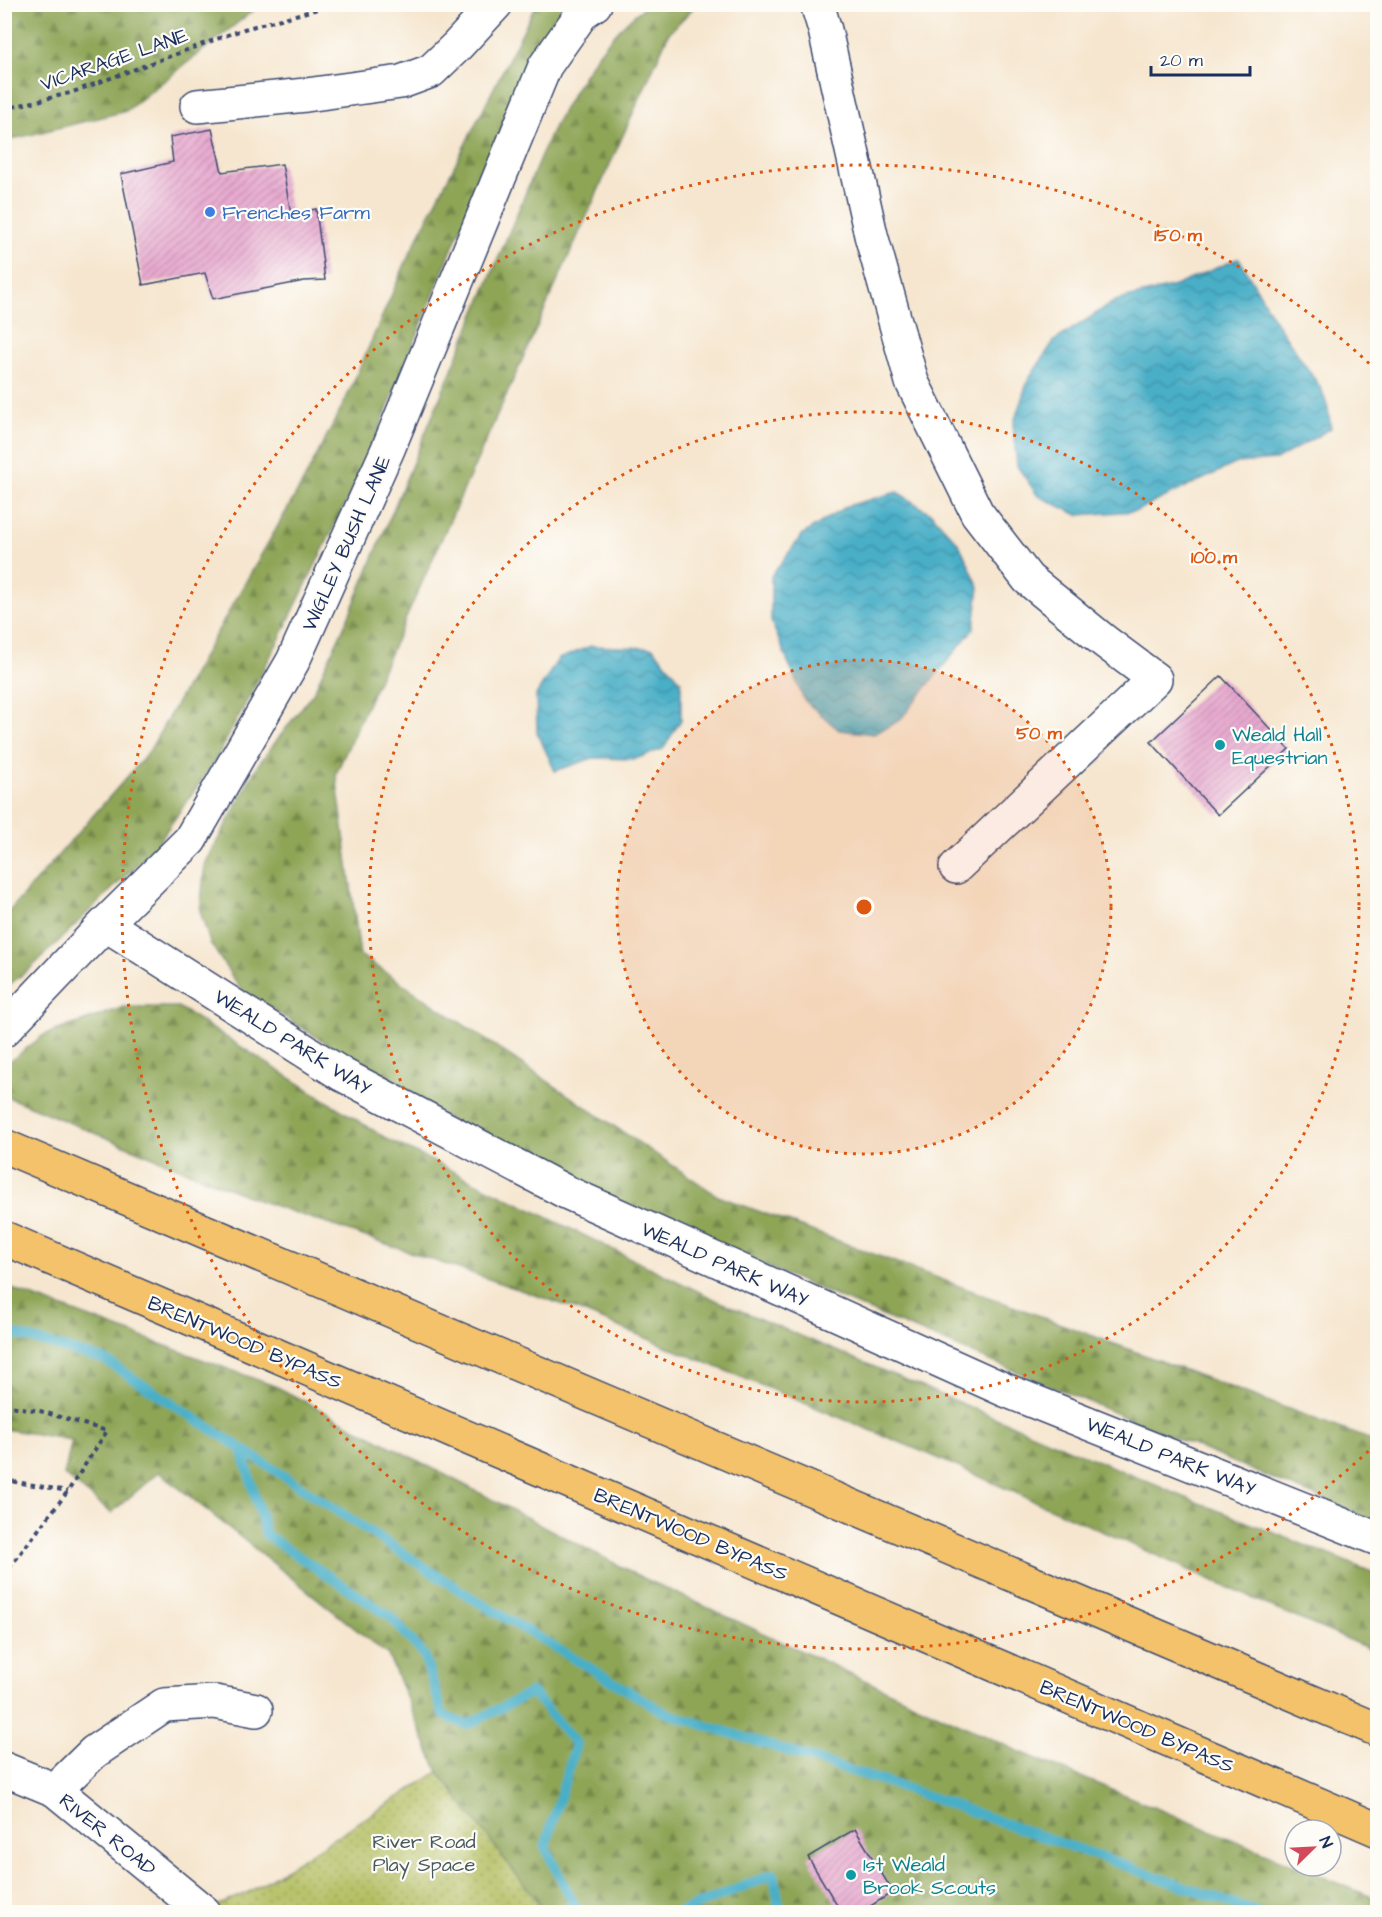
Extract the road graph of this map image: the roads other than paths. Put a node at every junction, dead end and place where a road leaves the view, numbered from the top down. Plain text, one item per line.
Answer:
1 (496, 4) edge
2 (594, 4) edge
3 (817, 4) edge
4 (197, 106) dead end
5 (956, 867) dead end
6 (105, 924) junction
7 (7, 1029) edge
8 (4, 1146) edge
9 (4, 1238) edge
10 (1377, 1539) edge
11 (256, 1710) dead end
12 (1377, 1730) edge
13 (4, 1769) edge
14 (55, 1790) junction
15 (1377, 1830) edge
16 (204, 1912) edge

1 - 4 street
2 - 6 street, WIGLEY BUSH LANE
3 - 5 street
6 - 7 street, WIGLEY BUSH LANE
6 - 10 street, WEALD PARK WAY
8 - 12 highway
9 - 15 highway, BRENTWOOD BYPASS
11 - 14 street
13 - 14 street, RIVER ROAD
14 - 16 street, RIVER ROAD

